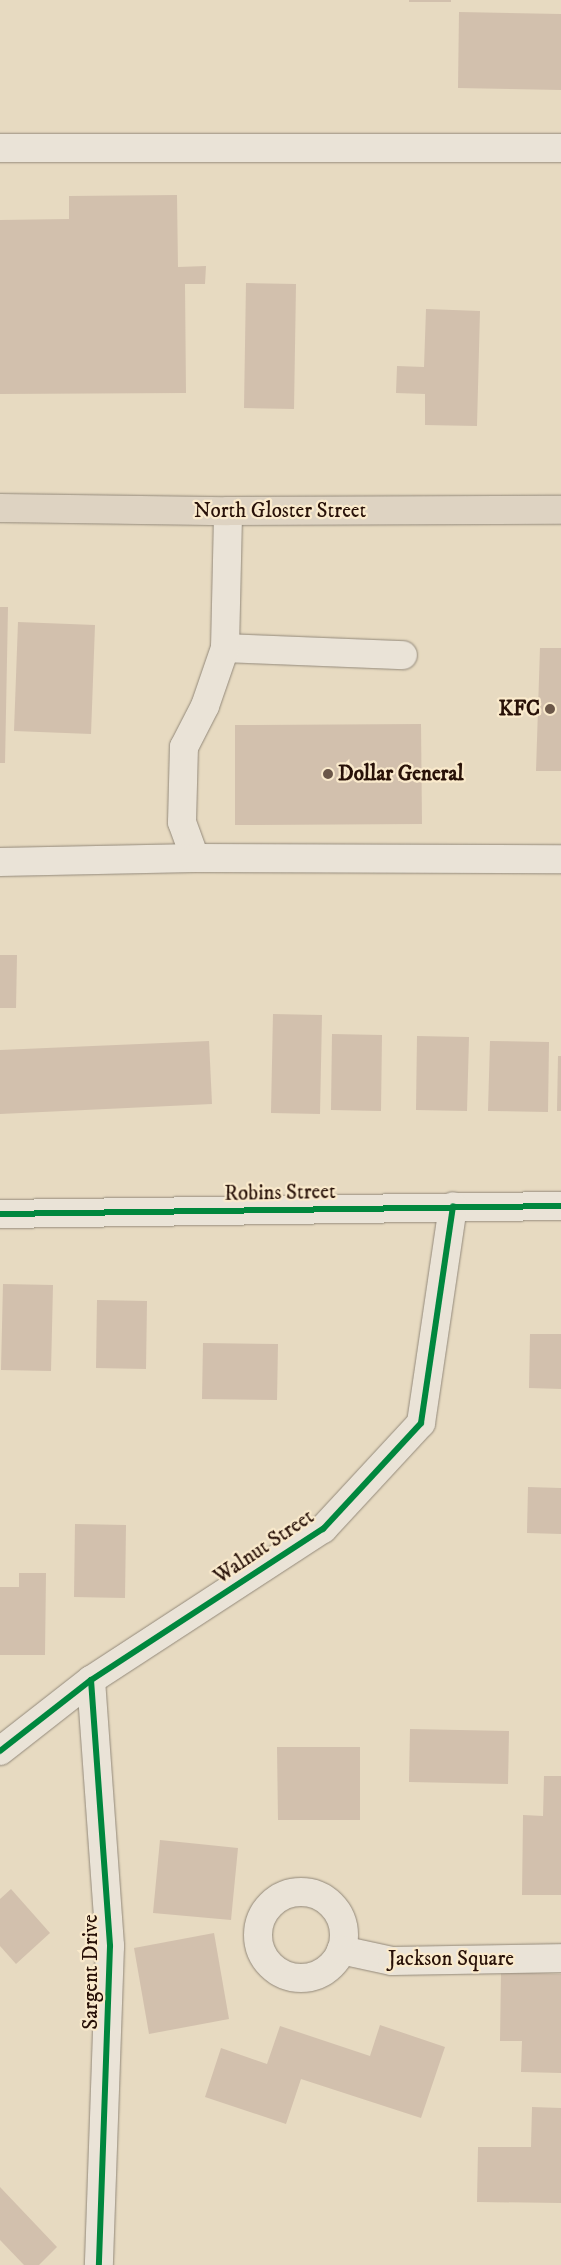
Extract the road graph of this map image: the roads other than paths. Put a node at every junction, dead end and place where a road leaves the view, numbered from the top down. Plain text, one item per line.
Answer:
1 (0, 148) edge
2 (561, 148) edge
3 (0, 508) edge
4 (561, 510) edge
5 (228, 511) junction
6 (225, 648) junction
7 (402, 654) dead end
8 (195, 858) junction
9 (561, 859) edge
10 (0, 862) edge
11 (453, 1206) junction
12 (561, 1206) edge
13 (0, 1214) edge
14 (91, 1680) junction
15 (0, 1751) edge
16 (341, 1950) dead end
17 (561, 1958) edge
18 (99, 2265) edge

1 - 2 street
3 - 5 main road, North Gloster Street
4 - 5 main road, North Gloster Street
5 - 6 street
6 - 7 street
6 - 8 street
8 - 9 street
8 - 10 street
11 - 12 street, Robins Street
11 - 13 street, Robins Street
11 - 14 street, Walnut Street
14 - 15 street, Walnut Street
14 - 18 street, Sargent Drive
16 - 17 street, Jackson Square

